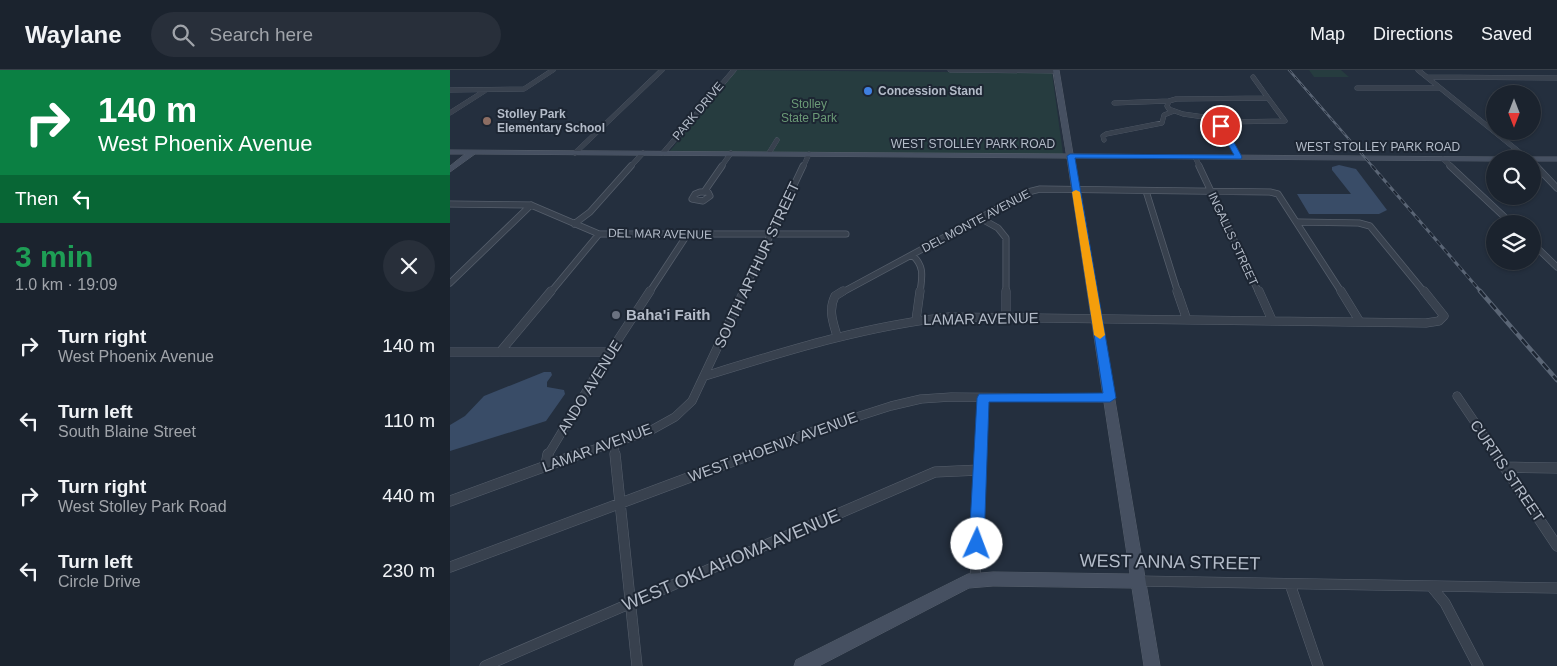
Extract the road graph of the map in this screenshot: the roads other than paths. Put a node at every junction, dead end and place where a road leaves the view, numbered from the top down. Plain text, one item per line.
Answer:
1 (553, 70) edge
2 (662, 70) edge
3 (734, 70) edge
4 (950, 70) edge
5 (1056, 70) edge
6 (1418, 70) edge
7 (1253, 77) dead end
8 (1427, 77) junction
9 (1557, 78) edge
10 (1357, 88) dead end
11 (1440, 88) junction
12 (450, 90) edge
13 (486, 90) junction
14 (1269, 98) junction
15 (1169, 101) junction
16 (1114, 103) dead end
17 (1174, 111) junction
18 (450, 113) edge
19 (1221, 122) junction
20 (777, 140) dead end
21 (1104, 140) dead end
22 (1517, 150) edge
23 (450, 152) edge
24 (473, 152) junction
25 (575, 153) junction
26 (643, 153) junction
27 (663, 153) junction
28 (731, 153) junction
29 (769, 154) junction
30 (809, 154) junction
31 (1070, 156) junction
32 (1195, 157) junction
33 (1239, 157) junction
34 (1443, 159) junction
35 (1486, 159) edge
36 (1541, 159) edge
37 (1557, 160) edge
38 (450, 170) edge
39 (1541, 171) edge
40 (1557, 188) edge
41 (1076, 190) junction
42 (1146, 191) junction
43 (704, 192) dead end
44 (1211, 192) junction
45 (450, 204) edge
46 (531, 205) junction
47 (1502, 215) edge
48 (980, 218) junction
49 (1298, 222) junction
50 (574, 224) junction
51 (599, 234) junction
52 (846, 234) dead end
53 (686, 235) junction
54 (772, 236) junction
55 (1541, 252) edge
56 (912, 255) junction
57 (1557, 267) edge
58 (450, 283) edge
59 (1006, 318) junction
60 (1097, 319) junction
61 (916, 320) junction
62 (1187, 320) junction
63 (1272, 320) junction
64 (1360, 322) junction
65 (837, 336) junction
66 (450, 352) edge
67 (500, 352) junction
68 (610, 352) junction
69 (705, 376) junction
70 (1457, 396) dead end
71 (983, 398) junction
72 (1110, 398) junction
73 (614, 442) junction
74 (546, 465) junction
75 (1504, 467) junction
76 (1557, 468) edge
77 (980, 470) junction
78 (450, 501) edge
79 (620, 504) junction
80 (1557, 546) edge
81 (450, 567) edge
82 (975, 581) junction
83 (1137, 581) junction
84 (1290, 584) junction
85 (1431, 586) junction
86 (1557, 588) edge
87 (630, 603) junction
88 (485, 666) edge
89 (637, 666) edge
90 (802, 666) edge
91 (1152, 666) edge
92 (1318, 666) edge
93 (1478, 666) edge

1 - 13 street
2 - 25 street
3 - 27 street, PARK DRIVE
4 - 5 street
5 - 31 main road
6 - 8 street
7 - 14 street
8 - 9 street
8 - 11 street
10 - 11 street
11 - 22 street
12 - 13 street
13 - 18 street
14 - 15 street
14 - 19 street
15 - 16 street
15 - 17 street
17 - 19 street
17 - 21 street
19 - 33 street
20 - 29 street
23 - 24 main road, WEST STOLLEY PARK ROAD
24 - 25 main road, WEST STOLLEY PARK ROAD
24 - 38 main road
25 - 26 main road, WEST STOLLEY PARK ROAD
26 - 27 main road, WEST STOLLEY PARK ROAD
26 - 50 street
27 - 28 main road, WEST STOLLEY PARK ROAD
28 - 29 main road, WEST STOLLEY PARK ROAD
28 - 43 street
29 - 30 main road, WEST STOLLEY PARK ROAD
30 - 31 main road, WEST STOLLEY PARK ROAD
30 - 54 street, SOUTH ARTHUR STREET
31 - 32 main road, WEST STOLLEY PARK ROAD
31 - 41 main road
32 - 33 main road, WEST STOLLEY PARK ROAD
32 - 44 street, INGALLS STREET
33 - 34 main road, WEST STOLLEY PARK ROAD
34 - 35 main road, WEST STOLLEY PARK ROAD
34 - 47 street
36 - 37 main road
39 - 40 street
41 - 42 street, DEL MONTE AVENUE
41 - 48 street, DEL MONTE AVENUE
41 - 60 main road
42 - 44 street, DEL MONTE AVENUE
42 - 62 street
44 - 49 street, DEL MONTE AVENUE
44 - 63 street, INGALLS STREET
45 - 46 street, DEL MAR AVENUE
46 - 50 street, DEL MAR AVENUE
46 - 58 street
48 - 56 street, DEL MONTE AVENUE
48 - 59 street
49 - 64 street
49 - 64 street, LAMAR AVENUE
50 - 51 street, DEL MAR AVENUE
51 - 53 street, DEL MAR AVENUE
51 - 67 street
52 - 54 street, DEL MAR AVENUE
53 - 54 street, DEL MAR AVENUE
53 - 68 street, ANDO AVENUE
54 - 69 street, SOUTH ARTHUR STREET
55 - 57 street
56 - 61 street
56 - 65 street, DEL MONTE AVENUE
59 - 60 street, LAMAR AVENUE
59 - 61 street, LAMAR AVENUE
60 - 62 street, LAMAR AVENUE
60 - 72 main road
61 - 65 street, LAMAR AVENUE
62 - 63 street, LAMAR AVENUE
63 - 64 street, LAMAR AVENUE
65 - 69 street, LAMAR AVENUE
66 - 67 street
67 - 68 street
68 - 74 street, ANDO AVENUE
69 - 73 street, LAMAR AVENUE
70 - 75 street, CURTIS STREET
71 - 72 street, WEST PHOENIX AVENUE
71 - 77 street
71 - 79 street, WEST PHOENIX AVENUE
72 - 83 main road
73 - 74 street, LAMAR AVENUE
73 - 79 street
74 - 78 street, LAMAR AVENUE
75 - 76 street
75 - 80 street, CURTIS STREET
77 - 82 street
77 - 87 street, WEST OKLAHOMA AVENUE
79 - 81 street, WEST PHOENIX AVENUE
79 - 87 street
82 - 83 main road, WEST ANNA STREET
82 - 90 main road, WEST ANNA STREET
83 - 84 street, WEST ANNA STREET
83 - 91 main road
84 - 85 street, WEST ANNA STREET
84 - 92 street
85 - 86 street, WEST ANNA STREET
85 - 93 street
87 - 88 street, WEST OKLAHOMA AVENUE
87 - 89 street

